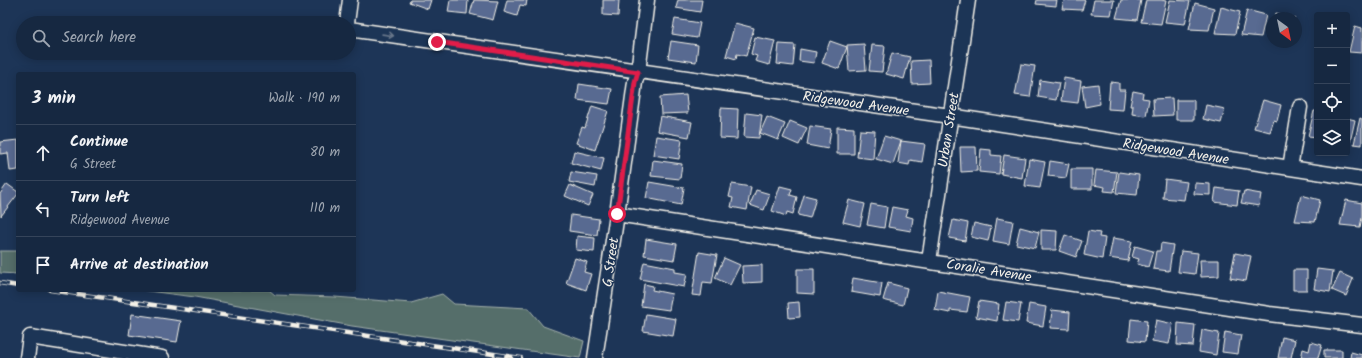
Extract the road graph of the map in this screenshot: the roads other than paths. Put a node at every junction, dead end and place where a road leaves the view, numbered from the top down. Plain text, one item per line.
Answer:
1 (350, 0) edge
2 (647, 0) edge
3 (968, 0) edge
4 (348, 16) edge
5 (356, 30) edge
6 (638, 72) junction
7 (1300, 107) dead end
8 (950, 116) junction
9 (1290, 168) junction
10 (1362, 179) edge
11 (617, 214) junction
12 (929, 261) junction
13 (1362, 325) edge
14 (27, 358) edge
15 (162, 358) edge
16 (595, 358) edge

1 - 4 street
2 - 6 street, G Street
3 - 8 street, Urban Street
5 -> 6 street, Ridgewood Avenue
6 - 8 street, Ridgewood Avenue
6 - 11 street, G Street
7 - 9 street
8 - 9 street, Ridgewood Avenue
8 - 12 street, Urban Street
9 - 10 street, Ridgewood Avenue
11 - 12 street, Coralie Avenue
11 - 16 street, G Street
12 - 13 street, Coralie Avenue
14 - 15 street

